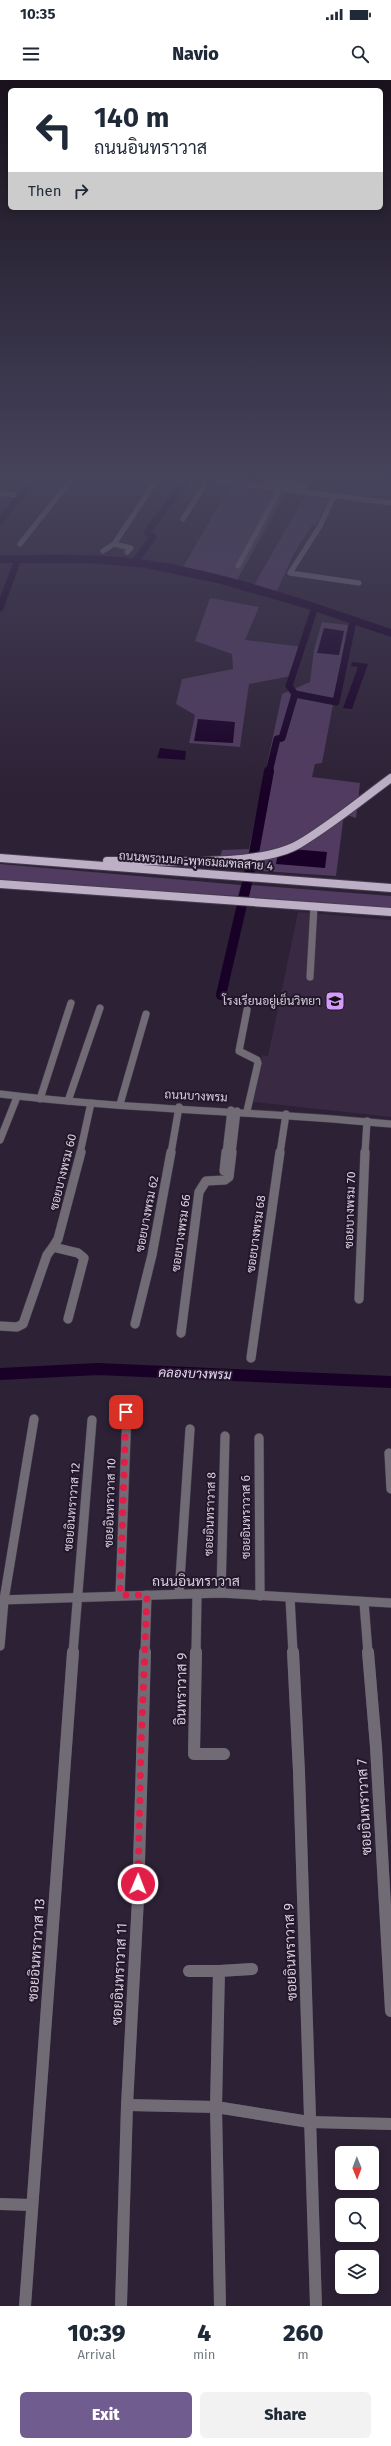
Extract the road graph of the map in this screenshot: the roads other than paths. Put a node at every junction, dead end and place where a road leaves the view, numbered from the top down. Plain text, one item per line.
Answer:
1 (391, 778) edge
2 (0, 858) edge
3 (45, 862) junction
4 (0, 884) edge
5 (391, 886) edge
6 (314, 906) junction
7 (391, 912) edge
8 (310, 978) dead end
9 (71, 1003) dead end
10 (100, 1008) dead end
11 (247, 1010) dead end
12 (146, 1014) dead end
13 (0, 1094) edge
14 (17, 1097) junction
15 (40, 1099) junction
16 (68, 1101) junction
17 (90, 1102) junction
18 (120, 1104) junction
19 (179, 1107) junction
20 (234, 1111) junction
21 (246, 1112) junction
22 (286, 1114) junction
23 (367, 1121) junction
24 (391, 1124) edge
25 (0, 1140) edge
26 (224, 1171) dead end
27 (53, 1246) junction
28 (359, 1299) dead end
29 (68, 1319) dead end
30 (135, 1324) dead end
31 (0, 1326) edge
32 (181, 1333) dead end
33 (251, 1358) dead end
34 (126, 1412) dead end
35 (34, 1419) dead end
36 (92, 1420) dead end
37 (190, 1429) dead end
38 (225, 1436) dead end
39 (259, 1438) dead end
40 (389, 1453) dead end
41 (391, 1489) edge
42 (221, 1593) junction
43 (179, 1594) junction
44 (197, 1594) junction
45 (120, 1595) junction
46 (147, 1595) junction
47 (78, 1596) junction
48 (260, 1596) junction
49 (290, 1598) junction
50 (2, 1600) edge
51 (364, 1602) junction
52 (391, 1603) edge
53 (0, 1646) edge
54 (224, 1754) dead end
55 (252, 1970) dead end
56 (189, 1971) dead end
57 (219, 1971) junction
58 (391, 2011) edge
59 (127, 2105) junction
60 (216, 2107) junction
61 (309, 2122) junction
62 (391, 2124) edge
63 (0, 2204) edge
64 (32, 2204) junction
65 (25, 2306) edge
66 (121, 2306) edge
67 (220, 2306) edge
68 (316, 2306) edge

1 - 3 main road
2 - 3 main road, ถนนพรานนก-พุทธมณฑลสาย 4
3 - 5 main road, ถนนพรานนก-พุทธมณฑลสาย 4
4 - 6 main road
6 - 7 main road
6 - 8 street
9 - 15 street
10 - 16 street
11 - 21 street
12 - 18 street
13 - 14 street, ถนนบางพรม
14 - 15 street, ถนนบางพรม
14 - 25 street
15 - 16 street, ถนนบางพรม
16 - 17 street, ถนนบางพรม
17 - 18 street, ถนนบางพรม
17 - 27 street, ซอยบางพรม 60
18 - 19 street, ถนนบางพรม
19 - 20 street, ถนนบางพรม
19 - 30 street, ซอยบางพรม 62
20 - 21 street, ถนนบางพรม
20 - 26 street
20 - 32 street, ซอยบางพรม 66
21 - 22 street, ถนนบางพรม
22 - 23 street, ถนนบางพรม
22 - 33 street, ซอยบางพรม 68
23 - 24 street, ถนนบางพรม
23 - 28 street, ซอยบางพรม 70
27 - 29 street
27 - 31 street, ซอยบางพรม 60
34 - 45 street, ซอยอินทราวาส 10
35 - 50 street
36 - 47 street, ซอยอินทราวาส 12
37 - 43 street
38 - 42 street, ซอยอินทราวาส 8
39 - 48 street, ซอยอินทราวาส 6
40 - 41 street
42 - 44 street, ถนนอินทราวาส
42 - 48 street, ถนนอินทราวาส
43 - 44 street, ถนนอินทราวาส
43 - 46 street, ถนนอินทราวาส
44 - 54 street, อินทราวาส 9
45 - 46 street, ถนนอินทราวาส
45 - 47 street, ถนนอินทราวาส
46 - 59 street, ซอยอินทราวาส 11
47 - 50 street, ถนนอินทราวาส
47 - 64 street, ซอยอินทราวาส 13
48 - 49 street, ถนนอินทราวาส
49 - 51 street, ถนนอินทราวาส
49 - 61 street, ซอยอินทราวาส 9
50 - 53 street
51 - 52 street, ถนนอินทราวาส
51 - 58 street, ซอยอินทราวาส 7
55 - 57 street
56 - 57 street
57 - 60 street
59 - 60 street
59 - 66 street, ซอยอินทราวาส 11
60 - 61 street
60 - 67 street
61 - 62 street
61 - 68 street, ซอยอินทราวาส 9
63 - 64 street
64 - 65 street, ซอยอินทราวาส 13

